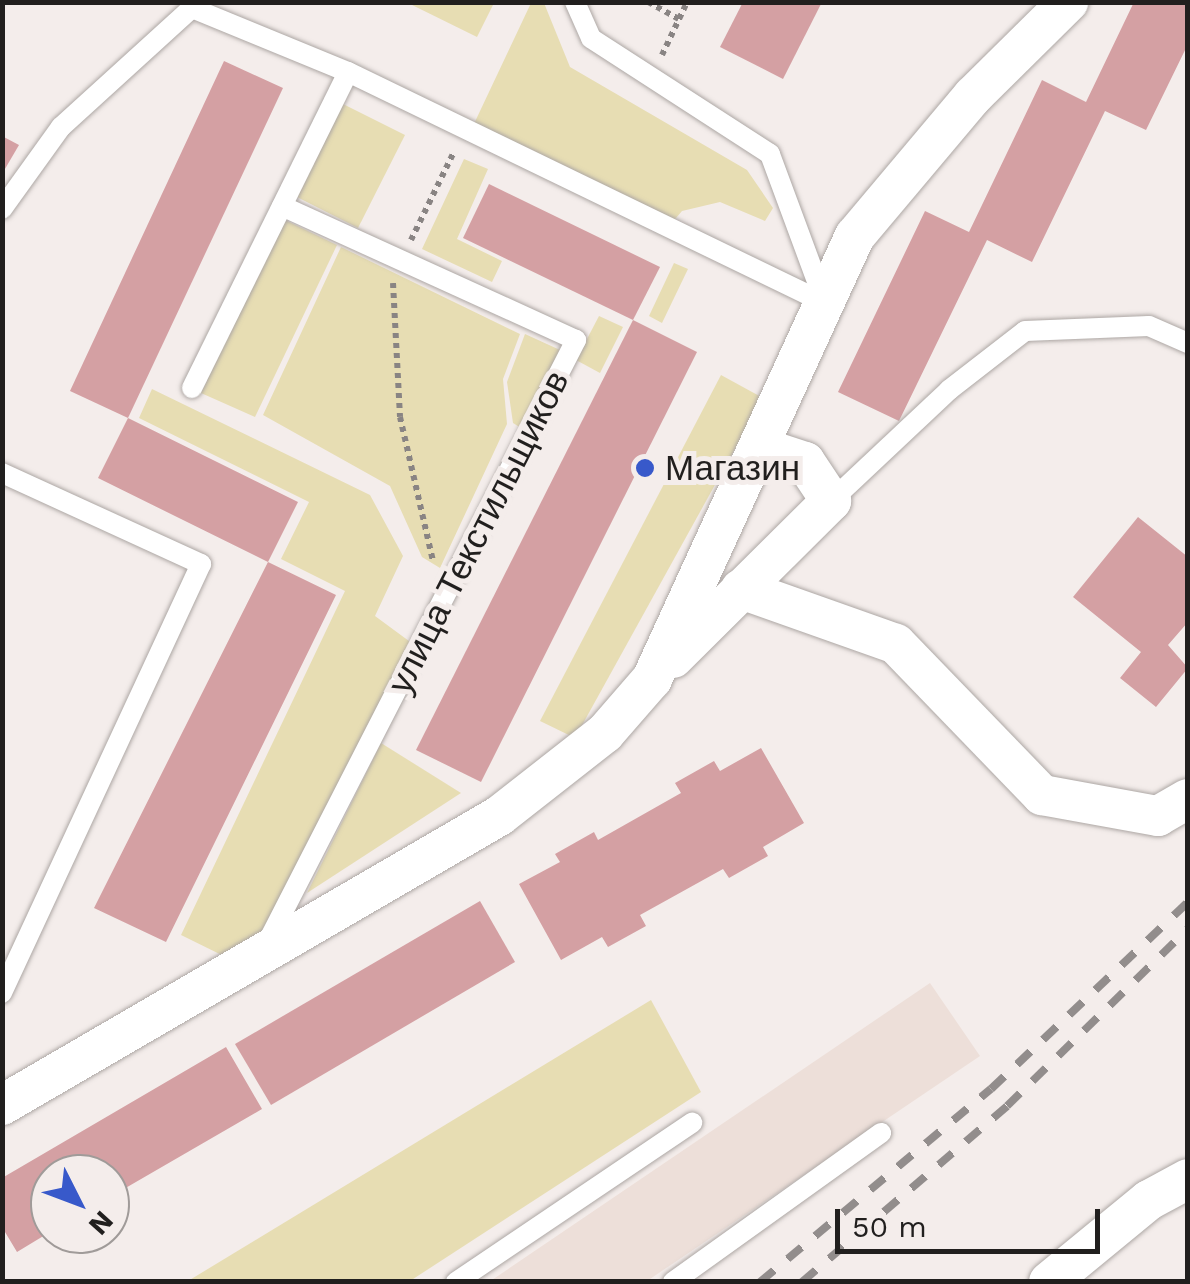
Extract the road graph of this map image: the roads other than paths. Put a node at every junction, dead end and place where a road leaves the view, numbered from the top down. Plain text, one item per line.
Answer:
1 (575, 2) edge
2 (1068, 2) edge
3 (348, 72) junction
4 (282, 206) junction
5 (2, 209) edge
6 (825, 304) junction
7 (1188, 342) edge
8 (192, 388) dead end
9 (759, 446) junction
10 (2, 473) edge
11 (831, 501) junction
12 (741, 589) junction
13 (652, 679) junction
14 (1188, 799) edge
15 (260, 958) junction
16 (2, 993) edge
17 (2, 1105) edge
18 (692, 1123) dead end
19 (881, 1134) dead end
20 (1188, 1179) edge
21 (1068, 1276) edge
22 (456, 1282) edge
23 (673, 1282) edge

1 - 6 lane
2 - 6 street
3 - 4 lane
3 - 5 lane
3 - 6 lane
4 - 8 lane
4 - 15 lane, улица Текстильщиков
6 - 9 street
7 - 11 lane
9 - 11 street
9 - 13 street
10 - 16 lane
11 - 12 street
12 - 13 street
12 - 14 street
13 - 15 street
15 - 17 street
18 - 22 lane
19 - 23 lane
20 - 21 street

